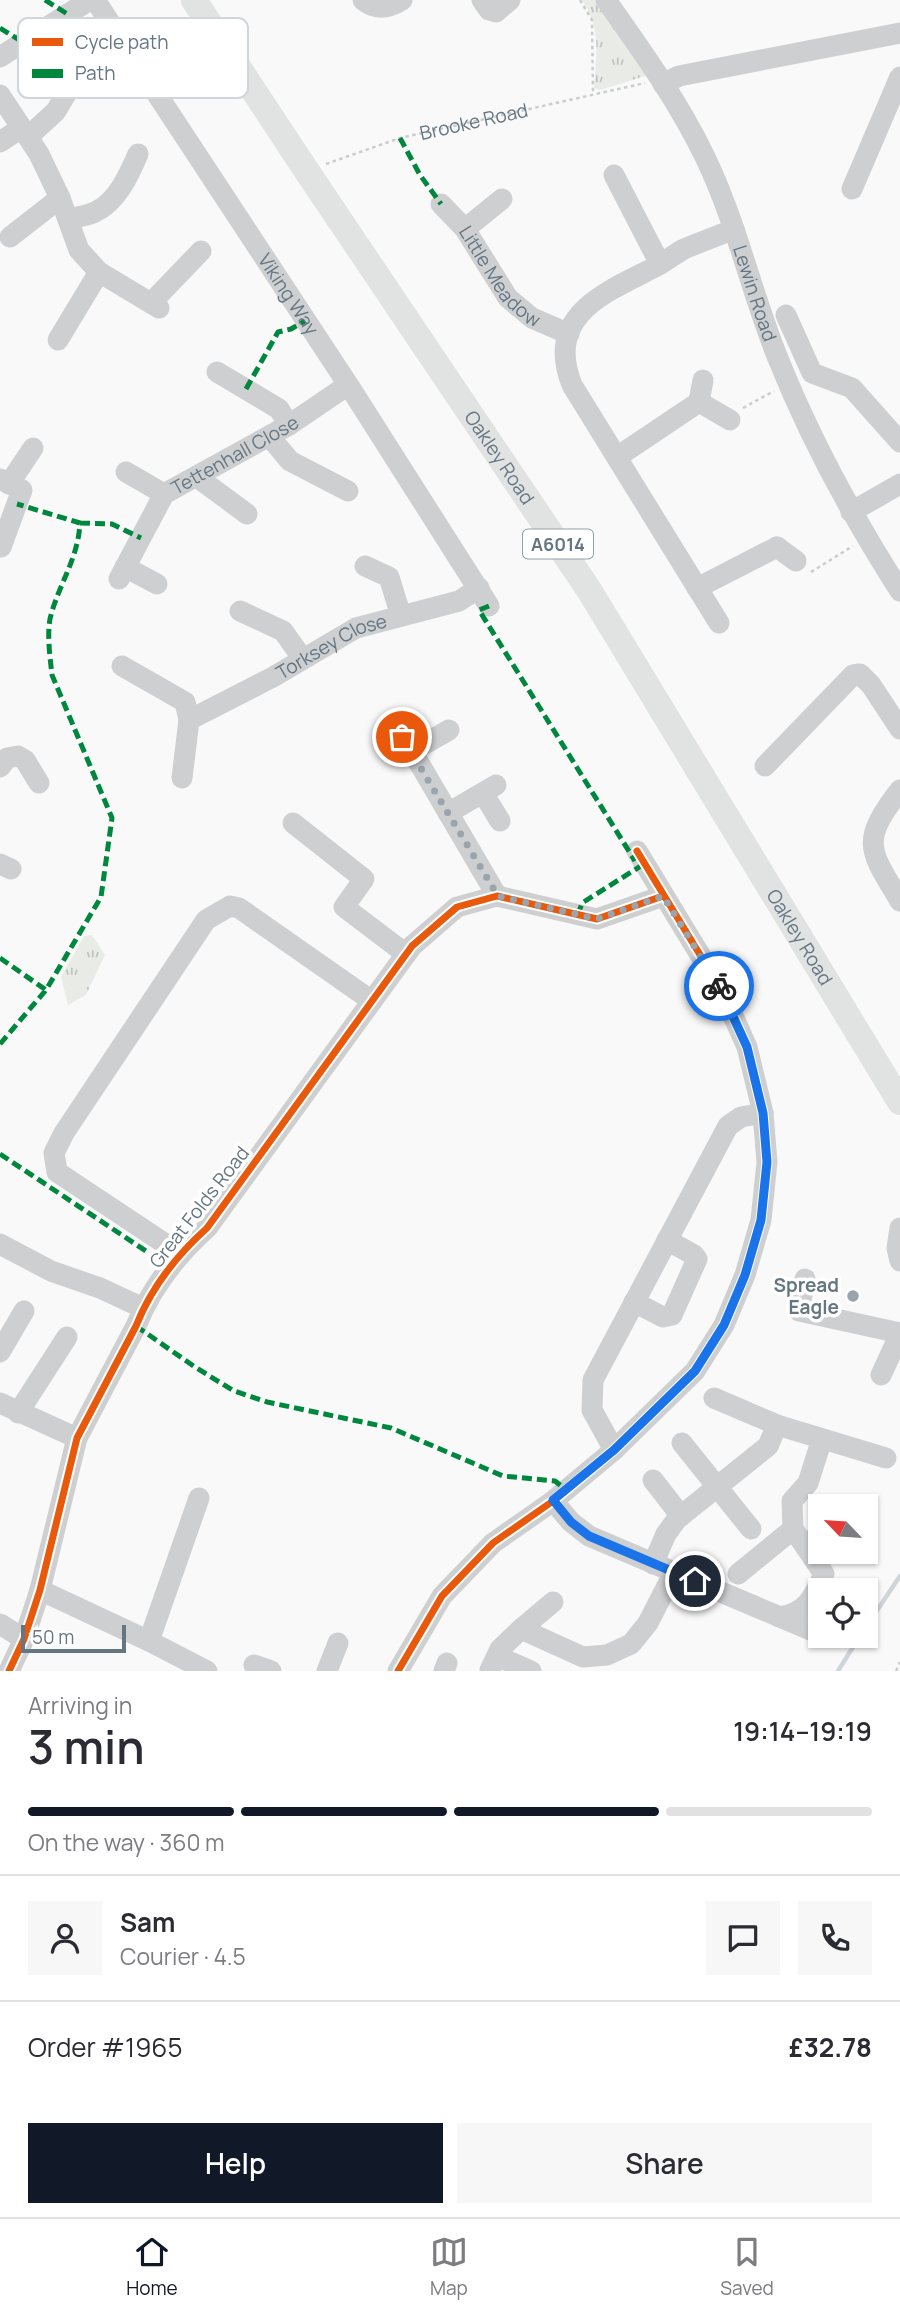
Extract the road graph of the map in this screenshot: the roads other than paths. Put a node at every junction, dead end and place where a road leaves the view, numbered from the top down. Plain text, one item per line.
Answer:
1 (92, 0) edge
2 (194, 0) edge
3 (363, 0) edge
4 (402, 0) edge
5 (482, 0) edge
6 (510, 0) edge
7 (606, 0) edge
8 (63, 18) edge
9 (104, 18) edge
10 (206, 18) edge
11 (900, 33) edge
12 (18, 46) edge
13 (0, 57) edge
14 (900, 77) edge
15 (248, 82) edge
16 (655, 83) junction
17 (0, 95) edge
18 (64, 98) edge
19 (157, 98) edge
20 (24, 132) junction
21 (0, 142) edge
22 (138, 154) dead end
23 (613, 170) dead end
24 (852, 189) dead end
25 (60, 198) junction
26 (502, 199) dead end
27 (442, 204) dead end
28 (68, 219) junction
29 (466, 229) junction
30 (734, 229) junction
31 (10, 237) dead end
32 (201, 251) dead end
33 (660, 264) junction
34 (99, 272) junction
35 (786, 315) dead end
36 (569, 334) junction
37 (58, 340) dead end
38 (217, 372) dead end
39 (703, 380) dead end
40 (348, 386) junction
41 (699, 402) junction
42 (730, 420) road end
43 (289, 425) junction
44 (269, 436) junction
45 (900, 442) edge
46 (33, 449) dead end
47 (617, 457) junction
48 (126, 471) dead end
49 (197, 477) junction
50 (10, 484) edge
51 (900, 484) edge
52 (348, 491) dead end
53 (164, 494) junction
54 (851, 512) junction
55 (247, 514) dead end
56 (1, 547) edge
57 (796, 561) road end
58 (365, 566) dead end
59 (157, 584) dead end
60 (697, 588) junction
61 (900, 591) edge
62 (484, 597) joint
63 (240, 611) dead end
64 (401, 616) junction
65 (719, 623) dead end
66 (303, 659) junction
67 (122, 666) dead end
68 (189, 720) junction
69 (391, 723) dead end
70 (900, 729) edge
71 (449, 730) dead end
72 (412, 751) junction
73 (765, 766) dead end
74 (0, 767) edge
75 (182, 778) dead end
76 (39, 783) dead end
77 (900, 790) edge
78 (448, 813) junction
79 (500, 821) dead end
80 (293, 823) dead end
81 (637, 851) dead end
82 (498, 896) junction
83 (663, 896) junction
84 (900, 901) edge
85 (409, 950) junction
86 (372, 1001) junction
87 (900, 1102) edge
88 (763, 1113) junction
89 (900, 1227) edge
90 (667, 1240) junction
91 (0, 1244) edge
92 (179, 1253) junction
93 (900, 1261) edge
94 (805, 1279) dead end
95 (634, 1302) junction
96 (143, 1308) junction
97 (24, 1311) dead end
98 (900, 1333) edge
99 (67, 1337) dead end
100 (0, 1352) edge
101 (881, 1375) dead end
102 (714, 1398) dead end
103 (9, 1408) edge
104 (777, 1425) junction
105 (77, 1438) junction
106 (822, 1438) junction
107 (681, 1443) dead end
108 (614, 1450) junction
109 (886, 1458) dead end
110 (653, 1480) dead end
111 (719, 1486) junction
112 (199, 1498) dead end
113 (553, 1500) junction
114 (681, 1516) junction
115 (751, 1529) dead end
116 (806, 1536) edge
117 (653, 1564) junction
118 (674, 1572) junction
119 (738, 1574) dead end
120 (40, 1590) junction
121 (553, 1602) dead end
122 (779, 1617) junction
123 (0, 1624) edge
124 (521, 1629) junction
125 (808, 1629) edge
126 (24, 1639) junction
127 (149, 1641) junction
128 (338, 1643) dead end
129 (493, 1663) edge
130 (9, 1671) edge
131 (207, 1671) edge
132 (327, 1671) edge
133 (398, 1671) edge
134 (531, 1671) edge

1 - 8 street
1 - 9 street, Viking Way
2 - 10 main road, Oakley Road / A6014
3 - 4 street
5 - 6 street
7 - 16 street, Lewin Road
11 - 16 street
12 - 13 street
14 - 24 street
15 - 87 main road, Oakley Road / A6014
16 - 30 street, Lewin Road
17 - 20 street
18 - 20 street
19 - 40 street, Viking Way
20 - 21 street
20 - 25 street
22 - 28 street
23 - 33 street
25 - 28 street
25 - 31 street
26 - 29 street
27 - 29 street, Little Meadow
28 - 34 street
29 - 36 street, Little Meadow
30 - 33 street, Little Meadow
30 - 54 street, Lewin Road
32 - 34 street
33 - 36 street, Little Meadow
34 - 37 street
35 - 45 street
36 - 47 street, Little Meadow
38 - 43 street
39 - 41 street
40 - 43 street, Tettenhall Close
40 - 62 street, Viking Way
41 - 42 street
41 - 47 street
43 - 44 street, Tettenhall Close
44 - 49 street, Tettenhall Close
44 - 52 street
46 - 50 street
47 - 60 street, Little Meadow
48 - 53 street
49 - 53 street, Tettenhall Close
49 - 55 street
50 - 56 street
51 - 54 street
53 - 59 street, Tettenhall Close
54 - 61 street, Lewin Road
57 - 60 street
58 - 64 street
60 - 65 street, Little Meadow
62 - 64 street, Torksey Close
63 - 66 street
64 - 66 street, Torksey Close
66 - 68 street, Torksey Close
67 - 68 street
68 - 75 street
69 - 72 street
70 - 73 street
71 - 72 street
72 - 78 street
74 - 76 street
77 - 84 street
78 - 79 street
78 - 82 street
80 - 85 street
81 - 83 street
82 - 83 street
82 - 85 street, Great Folds Road
83 - 88 street
85 - 86 street, Great Folds Road
86 - 92 street, Great Folds Road
86 - 92 street
88 - 90 street
88 - 108 street
89 - 93 street
90 - 95 street
90 - 95 street
91 - 96 street
92 - 96 street, Great Folds Road
94 - 98 street
95 - 108 street
96 - 105 street, Great Folds Road
97 - 100 street
98 - 101 street
99 - 103 street
102 - 104 street
103 - 105 street
104 - 106 street
104 - 111 street
105 - 120 street, Great Folds Road
106 - 109 street
106 - 116 street
107 - 111 street
108 - 113 street
110 - 114 street
111 - 114 street
111 - 115 street
112 - 127 street
113 - 117 street
113 - 133 street
114 - 117 street
116 - 119 street
116 - 122 street
117 - 118 street
118 - 122 street
118 - 124 street
120 - 126 street, Great Folds Road
120 - 127 street
121 - 124 street
122 - 125 street
123 - 126 street
124 - 129 street
126 - 130 street, Great Folds Road
127 - 131 street
128 - 132 street
129 - 134 street

